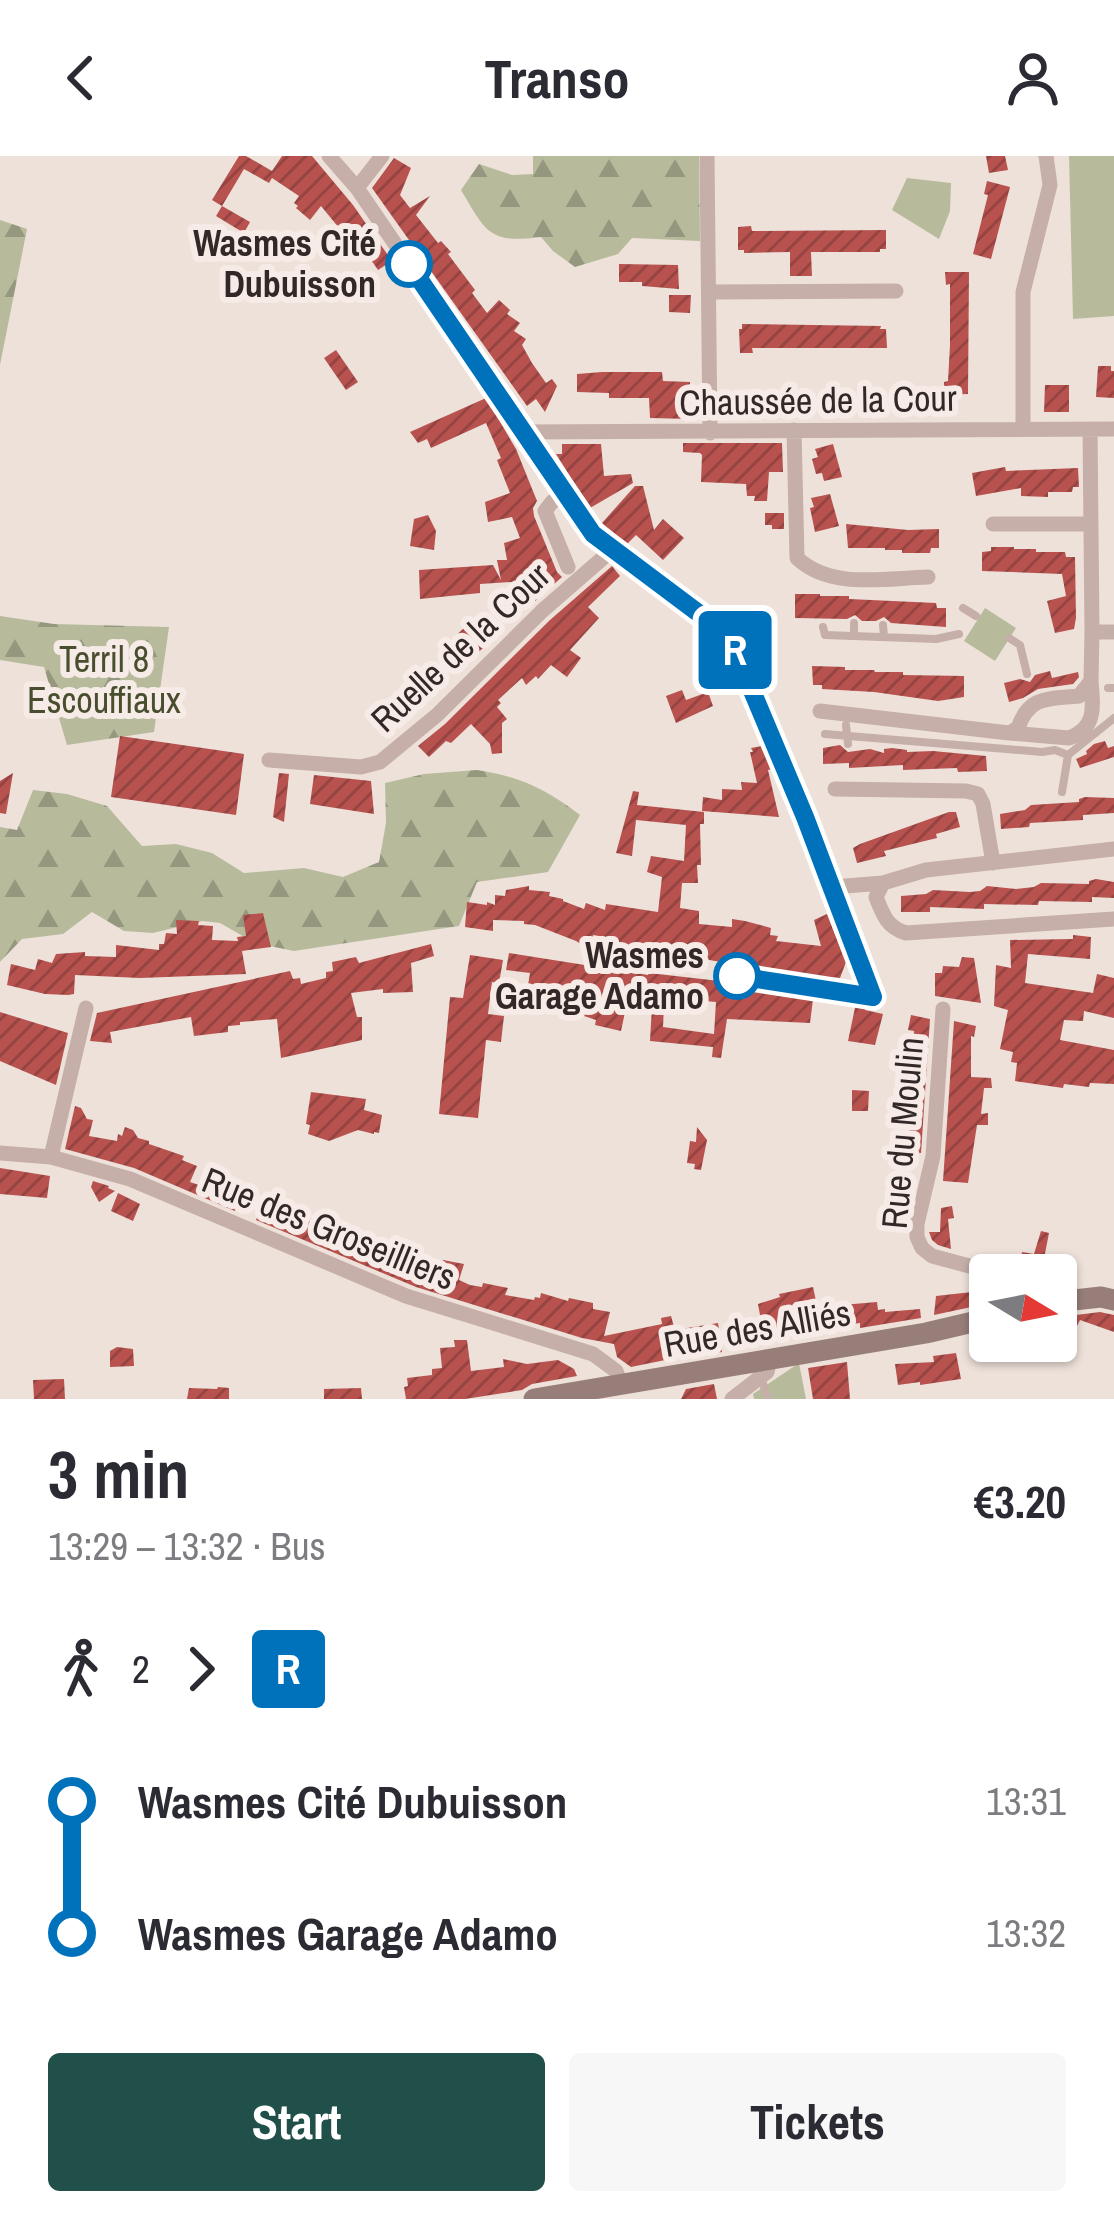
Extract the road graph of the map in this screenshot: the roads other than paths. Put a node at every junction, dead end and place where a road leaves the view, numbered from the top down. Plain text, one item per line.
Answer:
1 (329, 156) edge
2 (382, 156) edge
3 (707, 156) edge
4 (1046, 156) edge
5 (357, 188) junction
6 (896, 291) dead end
7 (709, 292) junction
8 (1023, 429) junction
9 (1090, 429) junction
10 (1114, 429) edge
11 (794, 430) junction
12 (523, 432) junction
13 (710, 433) junction
14 (566, 494) junction
15 (993, 524) dead end
16 (1091, 524) junction
17 (612, 550) junction
18 (568, 567) dead end
19 (928, 577) dead end
20 (963, 608) dead end
21 (976, 616) dead end
22 (854, 623) dead end
23 (883, 625) dead end
24 (823, 627) dead end
25 (1092, 632) junction
26 (1114, 632) edge
27 (959, 634) dead end
28 (854, 636) junction
29 (884, 637) junction
30 (1009, 638) dead end
31 (1027, 674) dead end
32 (1091, 681) junction
33 (820, 711) dead end
34 (1092, 713) junction
35 (1114, 718) edge
36 (898, 725) dead end
37 (1009, 733) junction
38 (825, 734) dead end
39 (901, 742) junction
40 (1068, 755) junction
41 (268, 760) dead end
42 (835, 789) dead end
43 (1062, 792) dead end
44 (1114, 849) edge
45 (993, 863) junction
46 (883, 883) junction
47 (833, 887) junction
48 (1114, 919) edge
49 (873, 997) dead end
50 (86, 1008) dead end
51 (943, 1009) dead end
52 (0, 1153) edge
53 (51, 1157) junction
54 (969, 1266) edge
55 (1077, 1296) edge
56 (1082, 1298) junction
57 (1077, 1299) edge
58 (1114, 1300) edge
59 (969, 1323) edge
60 (765, 1368) junction
61 (621, 1384) junction
62 (535, 1399) edge
63 (732, 1399) edge
64 (768, 1399) edge

1 - 5 street
2 - 5 street
3 - 7 street
4 - 8 street
5 - 12 street
6 - 7 street
7 - 13 street
8 - 9 street, Chaussée de la Cour
8 - 11 street, Chaussée de la Cour
9 - 10 street, Chaussée de la Cour
9 - 16 street
11 - 13 street, Chaussée de la Cour
11 - 19 street
12 - 13 street, Chaussée de la Cour
12 - 14 street
14 - 17 street
14 - 18 street
15 - 16 street
16 - 25 street
17 - 41 street, Ruelle de la Cour
17 - 47 street
20 - 21 lane
22 - 28 lane
23 - 29 lane
24 - 28 lane
25 - 26 street
25 - 32 street
27 - 29 lane
28 - 29 lane
30 - 31 lane
32 - 34 street
32 - 37 street
33 - 37 street
34 - 35 lane
34 - 37 street
35 - 40 lane
36 - 39 lane
38 - 39 lane
39 - 40 lane
40 - 43 lane
42 - 45 street
44 - 45 street
45 - 46 street
46 - 47 street
46 - 48 street
47 - 49 street
50 - 53 street
51 - 54 street, Rue du Moulin
52 - 53 street, Rue des Groseilliers
53 - 61 street, Rue des Groseilliers
55 - 56 street
56 - 57 street
56 - 58 street
59 - 60 street, Rue des Alliés
60 - 61 street, Rue des Alliés
60 - 63 street
60 - 64 lane
61 - 62 street, Rue des Alliés

